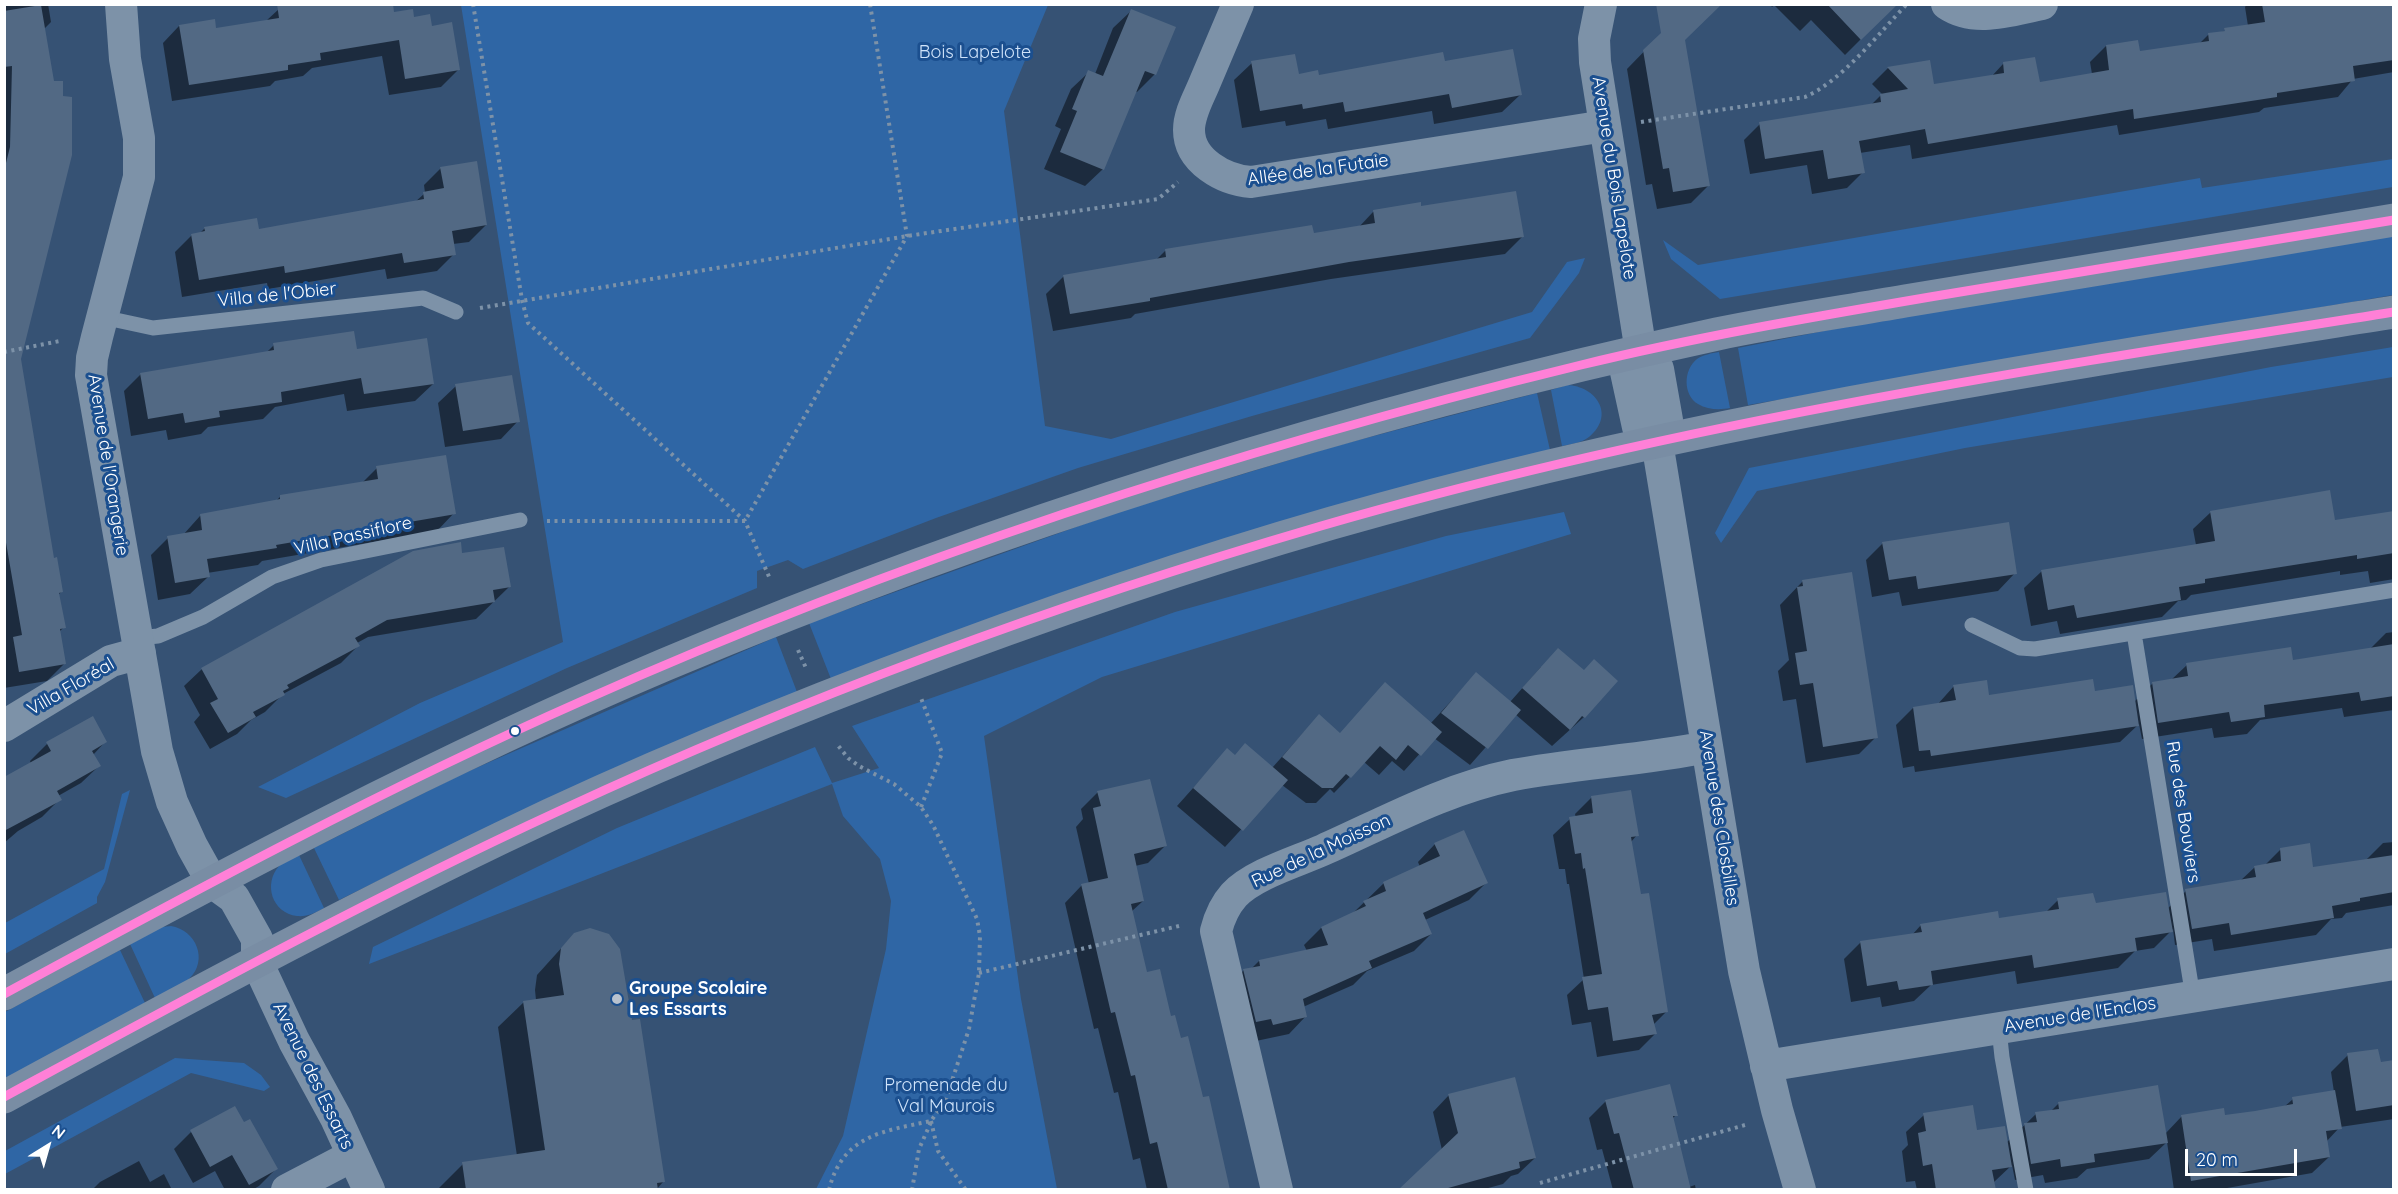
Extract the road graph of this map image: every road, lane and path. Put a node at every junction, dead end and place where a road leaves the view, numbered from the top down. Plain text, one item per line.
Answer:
1 (121, 4) edge
2 (473, 4) edge
3 (870, 4) edge
4 (1238, 4) edge
5 (1600, 4) edge
6 (1907, 4) edge
7 (1947, 4) edge
8 (2042, 4) edge
9 (1620, 125) junction
10 (1185, 176) dead end
11 (2394, 220) edge
12 (907, 236) junction
13 (522, 300) junction
14 (456, 312) joint
15 (2394, 312) edge
16 (102, 317) junction
17 (66, 340) dead end
18 (4, 352) edge
19 (1641, 352) junction
20 (1657, 442) junction
21 (520, 520) joint
22 (745, 521) junction
23 (770, 579) dead end
24 (2394, 590) edge
25 (1972, 625) dead end
26 (2134, 633) junction
27 (139, 646) junction
28 (798, 648) dead end
29 (809, 677) dead end
30 (921, 697) dead end
31 (4, 726) edge
32 (836, 743) dead end
33 (1707, 747) junction
34 (921, 807) junction
35 (212, 882) junction
36 (1216, 932) junction
37 (257, 962) junction
38 (2394, 964) edge
39 (979, 973) junction
40 (4, 994) edge
41 (2193, 997) junction
42 (1999, 1029) junction
43 (1766, 1066) junction
44 (4, 1097) edge
45 (931, 1121) junction
46 (1746, 1125) dead end
47 (352, 1156) junction
48 (1540, 1183) dead end
49 (287, 1190) edge
50 (369, 1190) edge
51 (829, 1190) edge
52 (912, 1190) edge
53 (966, 1190) edge
54 (1276, 1190) edge
55 (1800, 1190) edge
56 (2026, 1190) edge

1 - 16 street, Avenue de l'Orangerie
2 - 13 path
3 - 12 path
4 - 9 street, Allée de la Futaie
5 - 9 street, Avenue du Bois Lapelote
6 - 9 path
7 - 8 street
9 - 19 street, Avenue du Bois Lapelote
10 - 12 path
11 - 19 main road
12 - 13 path
12 - 22 path
13 - 14 path
13 - 22 path
14 - 16 lane, Villa de l'Obier
15 - 20 main road
16 - 27 street, Avenue de l'Orangerie
17 - 18 path
19 - 20 street
19 - 35 main road
20 - 33 street, Avenue des Closbilles
20 - 37 main road
21 - 22 path
21 - 27 lane, Villa Passiflore
22 - 23 path
24 - 26 lane
25 - 26 lane
26 - 41 lane, Rue des Bouviers
27 - 31 street, Villa Floréal
27 - 35 street, Avenue de l'Orangerie
28 - 29 path
30 - 34 path
32 - 34 path
33 - 36 street, Rue de la Moisson
33 - 43 street, Avenue des Closbilles
34 - 39 path
35 - 37 street, Avenue de l'Orangerie
35 - 40 main road
36 - 39 path
36 - 54 street
37 - 44 main road
37 - 47 street, Avenue des Essarts
38 - 41 street, Avenue de l'Enclos
39 - 45 path
41 - 42 street, Avenue de l'Enclos
42 - 43 street, Avenue de l'Enclos
42 - 56 lane
43 - 55 street, Avenue des Closbilles
45 - 51 path
45 - 52 path
45 - 53 path
46 - 48 path
47 - 49 street
47 - 50 street, Avenue des Essarts

